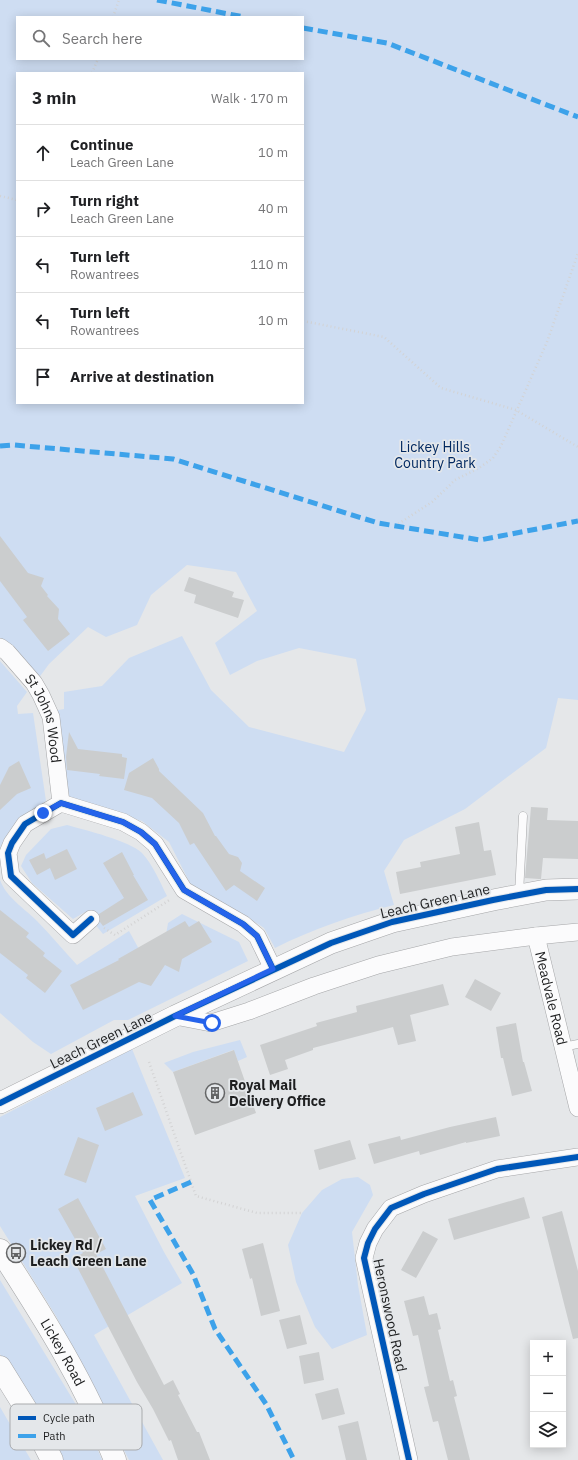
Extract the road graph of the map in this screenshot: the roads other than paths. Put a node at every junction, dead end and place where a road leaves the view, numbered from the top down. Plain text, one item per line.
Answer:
1 (0, 646) edge
2 (61, 803) junction
3 (523, 816) dead end
4 (578, 889) edge
5 (519, 895) junction
6 (91, 919) road end
7 (578, 932) edge
8 (536, 936) junction
9 (273, 969) junction
10 (175, 1016) junction
11 (570, 1045) edge
12 (0, 1103) edge
13 (578, 1108) edge
14 (578, 1157) edge
15 (0, 1250) edge
16 (0, 1367) edge
17 (23, 1404) edge
18 (91, 1404) edge
19 (47, 1450) edge
20 (111, 1450) edge
21 (52, 1460) edge
22 (115, 1460) edge
23 (409, 1460) edge

1 - 2 street, St Johns Wood
2 - 6 street
2 - 9 street
3 - 5 lane
4 - 5 street, Leach Green Lane
5 - 9 street, Leach Green Lane
7 - 8 street, Leach Green Lane
8 - 10 street, Leach Green Lane
8 - 11 street, Meadvale Road
9 - 10 street, Leach Green Lane
10 - 12 street, Leach Green Lane
11 - 13 street, Meadvale Road
14 - 23 street, Heronswood Road
15 - 18 main road, Lickey Road
16 - 17 main road
19 - 21 main road
20 - 22 main road, Lickey Road

